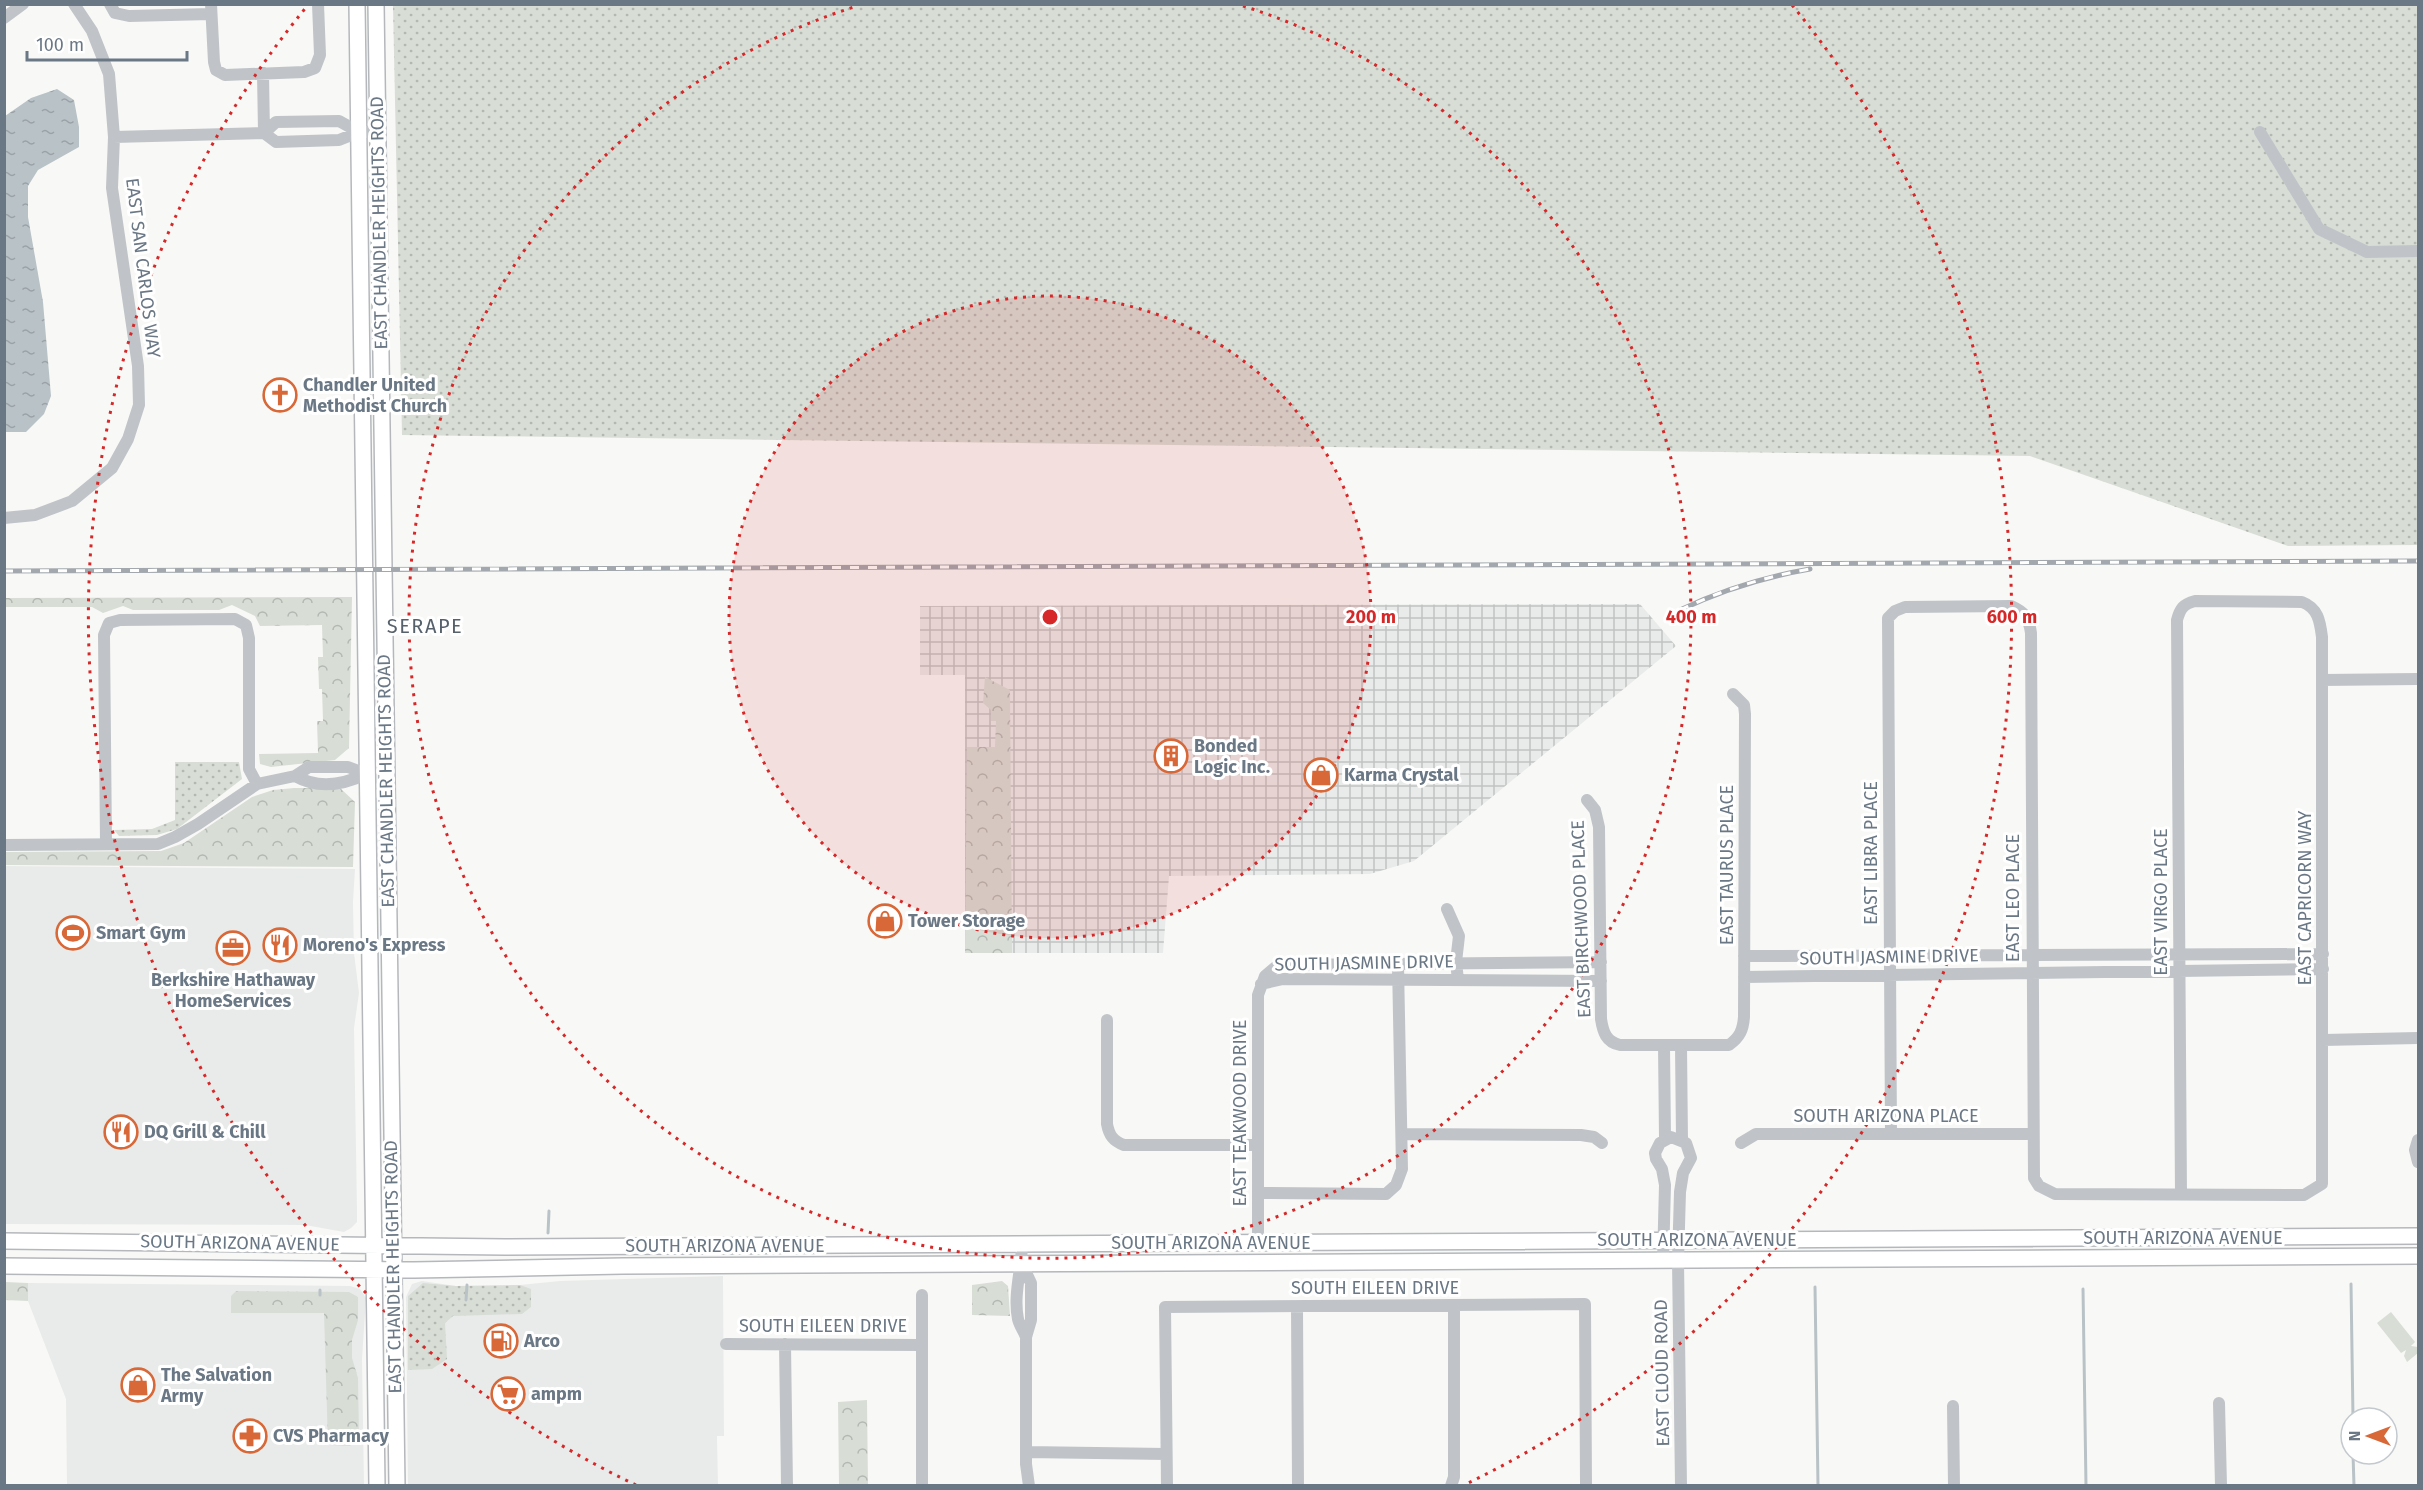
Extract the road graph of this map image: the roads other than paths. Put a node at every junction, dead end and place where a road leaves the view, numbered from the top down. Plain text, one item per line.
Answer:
1 (23, 4) edge
2 (74, 4) edge
3 (318, 4) edge
4 (357, 4) edge
5 (376, 4) edge
6 (112, 9) edge
7 (211, 9) edge
8 (4, 18) edge
9 (263, 73) junction
10 (359, 132) junction
11 (378, 132) junction
12 (2260, 132) dead end
13 (264, 133) junction
14 (114, 137) junction
15 (2418, 251) edge
16 (383, 517) junction
17 (4, 518) edge
18 (363, 518) junction
19 (2180, 609) joint
20 (2021, 610) joint
21 (2322, 680) junction
22 (2418, 680) edge
23 (1733, 694) dead end
24 (366, 774) junction
25 (257, 784) junction
26 (1587, 800) dead end
27 (106, 844) junction
28 (4, 845) edge
29 (1447, 909) dead end
30 (2179, 954) junction
31 (2323, 954) junction
32 (2032, 955) junction
33 (1744, 956) junction
34 (1890, 956) junction
35 (1456, 962) junction
36 (1600, 962) junction
37 (1398, 965) junction
38 (2323, 969) junction
39 (2180, 971) junction
40 (2032, 973) junction
41 (1890, 975) junction
42 (1744, 977) junction
43 (1399, 979) junction
44 (1458, 980) junction
45 (1601, 981) junction
46 (1261, 984) junction
47 (1107, 1020) dead end
48 (2418, 1038) edge
49 (2323, 1040) junction
50 (1664, 1045) junction
51 (1681, 1045) junction
52 (1402, 1134) junction
53 (1891, 1134) junction
54 (2032, 1134) junction
55 (1665, 1139) junction
56 (1682, 1140) junction
57 (2418, 1140) edge
58 (1602, 1143) dead end
59 (1741, 1143) dead end
60 (1258, 1145) junction
61 (2418, 1162) edge
62 (1259, 1192) junction
63 (2181, 1194) junction
64 (2418, 1236) edge
65 (1671, 1240) junction
66 (4, 1241) edge
67 (1258, 1242) junction
68 (1022, 1244) junction
69 (373, 1245) junction
70 (692, 1246) junction
71 (392, 1247) junction
72 (2418, 1256) edge
73 (1671, 1261) junction
74 (1022, 1264) junction
75 (692, 1265) junction
76 (4, 1266) edge
77 (374, 1269) junction
78 (393, 1270) junction
79 (922, 1296) dead end
80 (1454, 1306) junction
81 (1297, 1307) junction
82 (726, 1344) dead end
83 (785, 1344) junction
84 (921, 1345) junction
85 (2219, 1403) dead end
86 (1953, 1406) dead end
87 (1026, 1452) junction
88 (1166, 1454) junction
89 (377, 1485) edge
90 (397, 1485) edge
91 (787, 1485) edge
92 (922, 1485) edge
93 (1029, 1485) edge
94 (1167, 1485) edge
95 (1298, 1485) edge
96 (1451, 1485) edge
97 (1586, 1485) edge
98 (1681, 1485) edge
99 (1954, 1485) edge
100 (2221, 1485) edge

1 - 8 street
2 - 14 street, EAST SAN CARLOS WAY
3 - 9 street
4 - 10 main road, EAST CHANDLER HEIGHTS ROAD
5 - 11 main road, EAST CHANDLER HEIGHTS ROAD
6 - 7 street
7 - 9 street
9 - 13 street
10 - 11 street
10 - 13 street
10 - 13 street
10 - 18 main road, EAST CHANDLER HEIGHTS ROAD
11 - 16 main road, EAST CHANDLER HEIGHTS ROAD
12 - 15 street
13 - 14 street
14 - 17 street, EAST SAN CARLOS WAY
16 - 18 main road
16 - 71 main road, EAST CHANDLER HEIGHTS ROAD
18 - 24 main road, EAST CHANDLER HEIGHTS ROAD
19 - 21 street, EAST CAPRICORN WAY
19 - 30 street, EAST VIRGO PLACE
20 - 32 street, EAST LEO PLACE
20 - 34 street, EAST LIBRA PLACE
21 - 22 street
21 - 31 street, EAST CAPRICORN WAY
23 - 33 street, EAST TAURUS PLACE
24 - 25 street
24 - 69 main road, EAST CHANDLER HEIGHTS ROAD
25 - 27 street
25 - 27 street
26 - 36 street, EAST BIRCHWOOD PLACE
27 - 28 street
29 - 35 street
30 - 31 street, SOUTH JASMINE DRIVE
30 - 32 street, SOUTH JASMINE DRIVE
30 - 39 street, EAST VIRGO PLACE
31 - 38 street, EAST CAPRICORN WAY
32 - 34 street, SOUTH JASMINE DRIVE
32 - 40 street, EAST LEO PLACE
33 - 34 street, SOUTH JASMINE DRIVE
33 - 42 street, EAST TAURUS PLACE
34 - 41 street, EAST LIBRA PLACE
35 - 36 street, SOUTH JASMINE DRIVE
35 - 37 street, SOUTH JASMINE DRIVE
35 - 44 street
36 - 45 street, EAST BIRCHWOOD PLACE
37 - 43 street
37 - 46 street, SOUTH JASMINE DRIVE
38 - 39 street, SOUTH JASMINE DRIVE
38 - 49 street, EAST CAPRICORN WAY
39 - 40 street, SOUTH JASMINE DRIVE
39 - 63 street, EAST VIRGO PLACE
40 - 41 street, SOUTH JASMINE DRIVE
40 - 54 street, EAST LEO PLACE
41 - 42 street, SOUTH JASMINE DRIVE
41 - 53 street, EAST LIBRA PLACE
42 - 51 street, EAST TAURUS PLACE
43 - 44 street, SOUTH JASMINE DRIVE
43 - 46 street, SOUTH JASMINE DRIVE
43 - 52 street
44 - 45 street, SOUTH JASMINE DRIVE
45 - 50 street, EAST BIRCHWOOD PLACE
46 - 60 street, EAST TEAKWOOD DRIVE
47 - 60 street
48 - 49 street
49 - 63 street, EAST CAPRICORN WAY
50 - 51 street
50 - 55 street
51 - 56 street
52 - 58 street
52 - 62 street
53 - 54 street, SOUTH ARIZONA PLACE
53 - 59 street, SOUTH ARIZONA PLACE
54 - 63 street, EAST LEO PLACE
55 - 56 street
55 - 65 street
56 - 65 street
57 - 61 street
60 - 62 street, EAST TEAKWOOD DRIVE
62 - 67 street, EAST TEAKWOOD DRIVE
64 - 65 main road, SOUTH ARIZONA AVENUE
65 - 67 main road, SOUTH ARIZONA AVENUE
65 - 73 street
66 - 69 main road, SOUTH ARIZONA AVENUE
67 - 68 main road, SOUTH ARIZONA AVENUE
68 - 70 main road, SOUTH ARIZONA AVENUE
68 - 74 street
69 - 71 main road, SOUTH ARIZONA AVENUE
69 - 77 main road, EAST CHANDLER HEIGHTS ROAD
70 - 71 main road, SOUTH ARIZONA AVENUE
70 - 75 main road
71 - 78 main road, EAST CHANDLER HEIGHTS ROAD
72 - 73 main road, SOUTH ARIZONA AVENUE
73 - 74 main road, SOUTH ARIZONA AVENUE
73 - 98 street, EAST CLOUD ROAD
74 - 75 main road, SOUTH ARIZONA AVENUE
74 - 87 street
75 - 78 main road, SOUTH ARIZONA AVENUE
76 - 77 main road, SOUTH ARIZONA AVENUE
77 - 78 main road, SOUTH ARIZONA AVENUE
77 - 89 main road, EAST CHANDLER HEIGHTS ROAD
78 - 90 main road, EAST CHANDLER HEIGHTS ROAD
79 - 84 street
80 - 81 street, SOUTH EILEEN DRIVE
80 - 96 street
80 - 97 street, SOUTH EILEEN DRIVE
81 - 88 street, SOUTH EILEEN DRIVE
81 - 95 street
82 - 83 street, SOUTH EILEEN DRIVE
83 - 84 street, SOUTH EILEEN DRIVE
83 - 91 street
84 - 92 street
85 - 100 street
86 - 99 street
87 - 88 street
87 - 93 street
88 - 94 street

